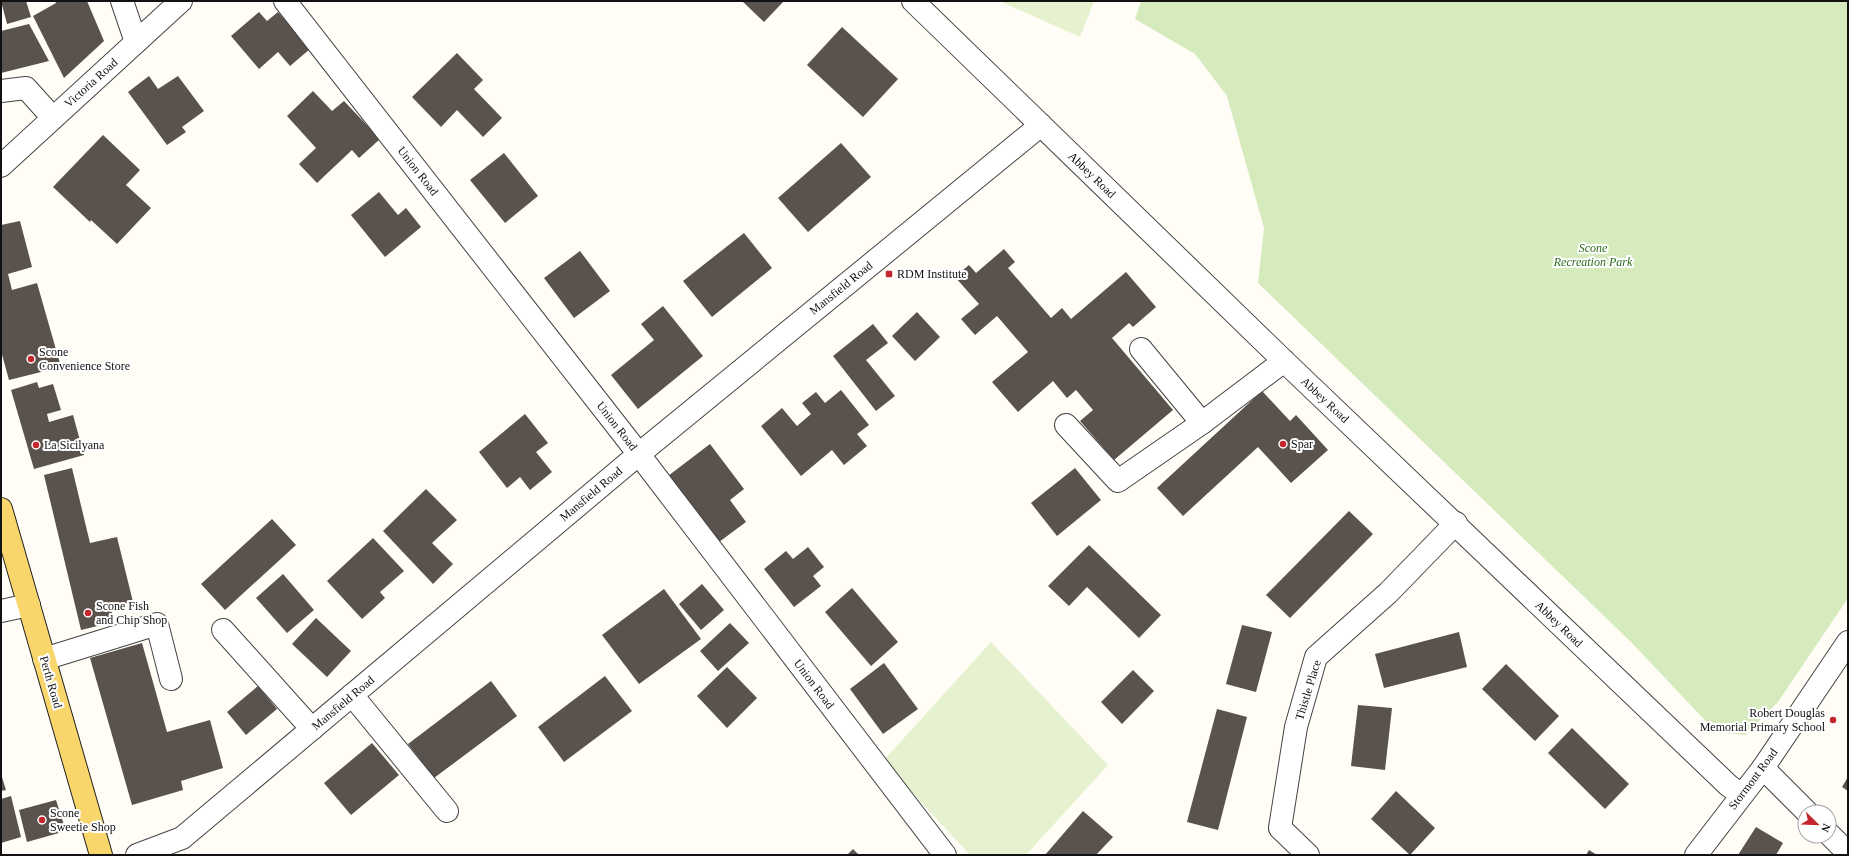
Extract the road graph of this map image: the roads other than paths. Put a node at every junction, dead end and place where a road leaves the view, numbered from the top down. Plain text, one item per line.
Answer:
1 (122, 1) edge
2 (181, 1) edge
3 (285, 1) edge
4 (913, 1) edge
5 (136, 42) junction
6 (1, 91) edge
7 (53, 118) junction
8 (1041, 125) junction
9 (1, 166) edge
10 (1141, 349) dead end
11 (1284, 361) junction
12 (1202, 423) junction
13 (1066, 425) dead end
14 (639, 454) junction
15 (2, 520) edge
16 (1456, 523) junction
17 (29, 605) junction
18 (1, 611) edge
19 (223, 630) dead end
20 (1848, 642) edge
21 (44, 658) junction
22 (171, 679) dead end
23 (352, 695) junction
24 (312, 729) junction
25 (1763, 768) junction
26 (1741, 795) junction
27 (1799, 804) edge
28 (447, 811) dead end
29 (1837, 842) edge
30 (1848, 853) edge
31 (101, 855) edge
32 (137, 855) edge
33 (945, 855) edge
34 (1308, 855) edge
35 (1696, 855) edge

1 - 5 street
2 - 5 street, Victoria Road
3 - 14 street, Union Road
4 - 8 street, Abbey Road
5 - 7 street, Victoria Road
6 - 7 street
7 - 9 street, Victoria Road
8 - 11 street, Abbey Road
8 - 14 street, Mansfield Road
10 - 12 street
11 - 12 street
11 - 16 street, Abbey Road
12 - 13 street
14 - 23 street, Mansfield Road
14 - 33 street, Union Road
15 - 17 main road, Perth Road
16 - 26 street, Abbey Road
16 - 34 street, Thistle Place
17 - 18 street
17 - 21 main road, Perth Road
19 - 24 street
20 - 25 street, Stormont Road
21 - 22 street
21 - 31 main road, Perth Road
23 - 24 street, Mansfield Road
23 - 28 street
24 - 32 street, Mansfield Road
25 - 26 street, Stormont Road
25 - 27 street
26 - 35 street, Stormont Road
29 - 30 street

